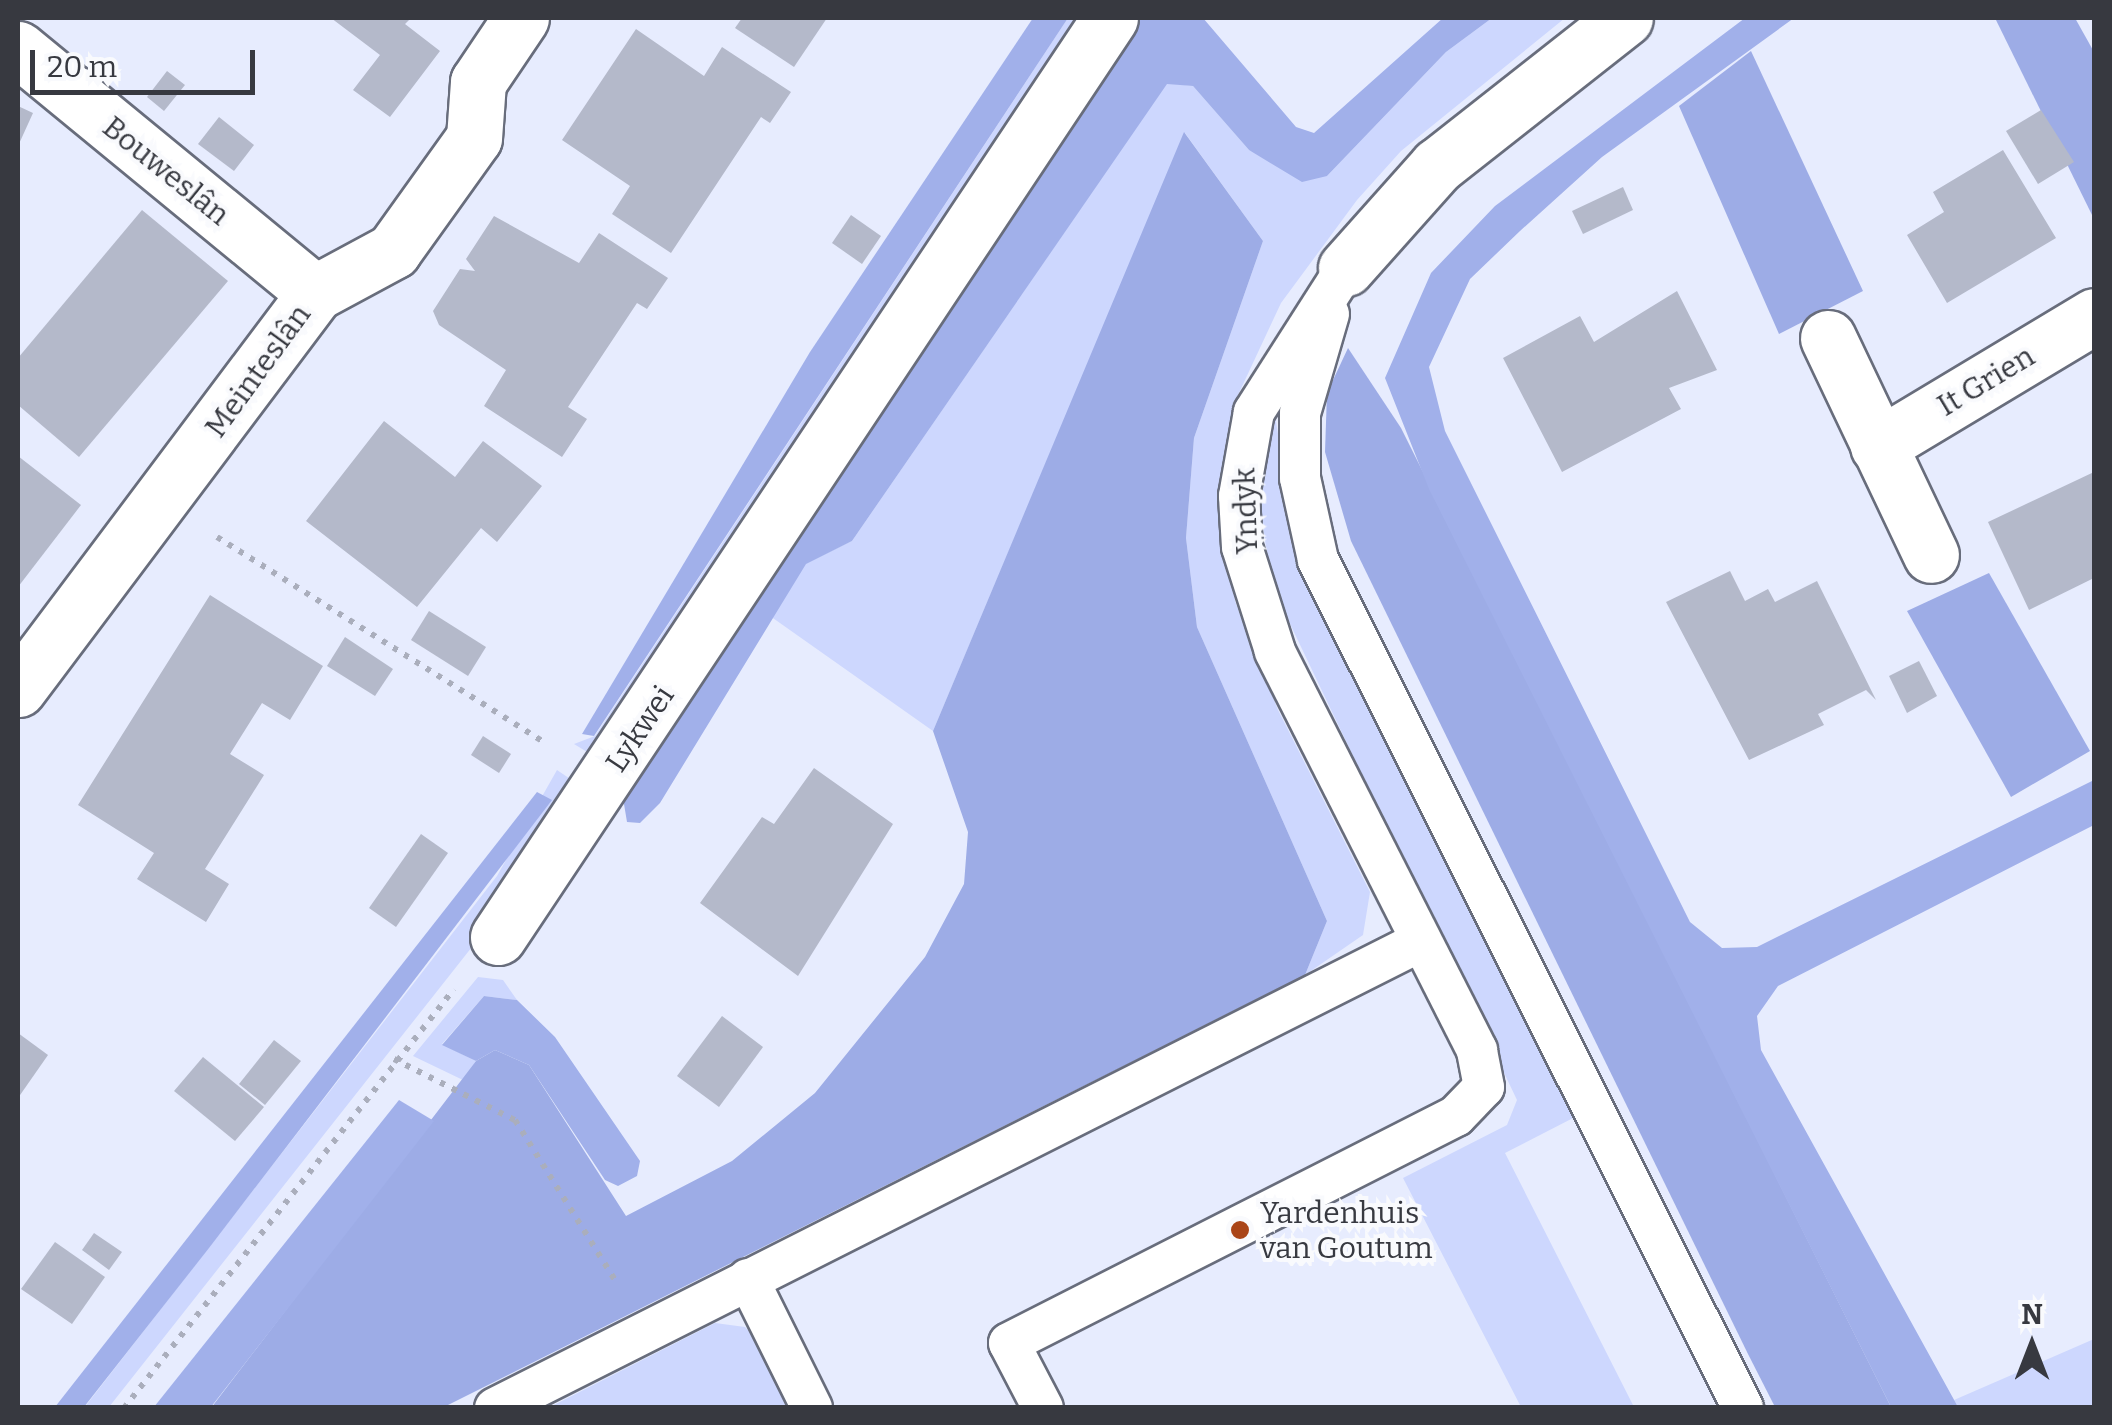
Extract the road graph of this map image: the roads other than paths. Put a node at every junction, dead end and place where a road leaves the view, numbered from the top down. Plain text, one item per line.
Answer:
1 (521, 18) edge
2 (1110, 18) edge
3 (1626, 18) edge
4 (18, 49) edge
5 (1346, 268) junction
6 (315, 293) junction
7 (2094, 316) edge
8 (1828, 338) dead end
9 (1878, 446) junction
10 (1931, 555) dead end
11 (18, 689) edge
12 (498, 937) road end
13 (1421, 941) junction
14 (748, 1279) junction
15 (495, 1408) edge
16 (812, 1408) edge
17 (1043, 1408) edge
18 (1743, 1408) edge

1 - 6 street, Meinteslân
2 - 12 street, Lykwei
3 - 5 street, Yndyk
4 - 6 street, Bouweslân
5 - 13 lane, Yndyk
5 - 18 lane
6 - 11 street, Meinteslân
7 - 9 street, It Grien
8 - 9 street
9 - 10 street
13 - 14 lane
13 - 17 lane, Yndyk
14 - 15 lane
14 - 16 lane

